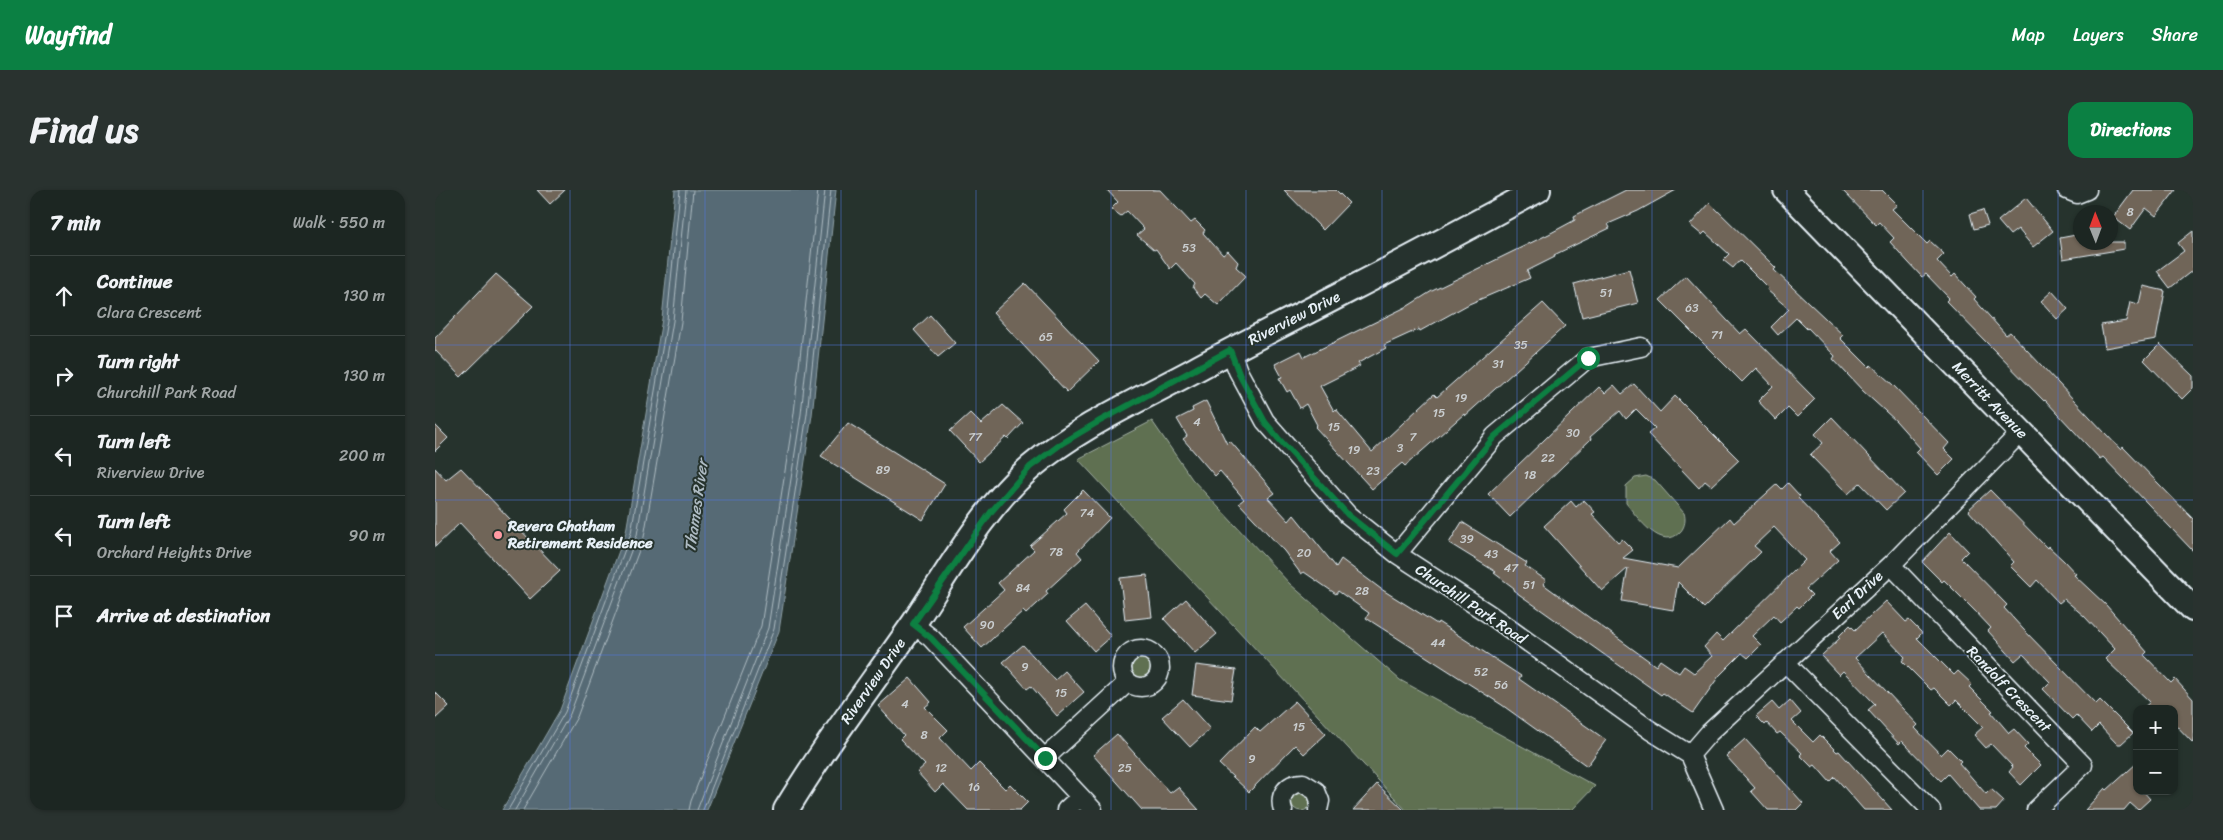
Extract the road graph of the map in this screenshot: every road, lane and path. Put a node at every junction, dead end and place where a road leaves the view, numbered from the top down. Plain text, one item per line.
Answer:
1 (1538, 190) edge
2 (1786, 190) edge
3 (2067, 190) edge
4 (2087, 190) edge
5 (1641, 347) dead end
6 (1230, 350) junction
7 (2021, 432) junction
8 (1397, 554) junction
9 (1891, 565) junction
10 (2193, 609) edge
11 (913, 624) junction
12 (1785, 662) junction
13 (1129, 682) dead end
14 (1690, 755) junction
15 (1045, 758) junction
16 (1080, 797) junction
17 (786, 810) edge
18 (1066, 810) edge
19 (1093, 810) edge
20 (1283, 810) edge
21 (1318, 810) edge
22 (1714, 810) edge
23 (1931, 810) edge
24 (2035, 810) edge

1 - 6 street, Riverview Drive
2 - 7 street, Merritt Avenue
3 - 4 street
5 - 8 street
6 - 8 street, Churchill Park Road
6 - 11 street, Riverview Drive
7 - 9 street, Earl Drive
7 - 10 street, Merritt Avenue
8 - 14 street, Churchill Park Road
9 - 12 street, Earl Drive
9 - 24 street, Randolf Crescent
11 - 15 street
11 - 17 street, Riverview Drive
12 - 14 street, Earl Drive
12 - 23 street
13 - 15 street
14 - 22 street
15 - 16 street
16 - 18 street
16 - 19 street
20 - 21 street

